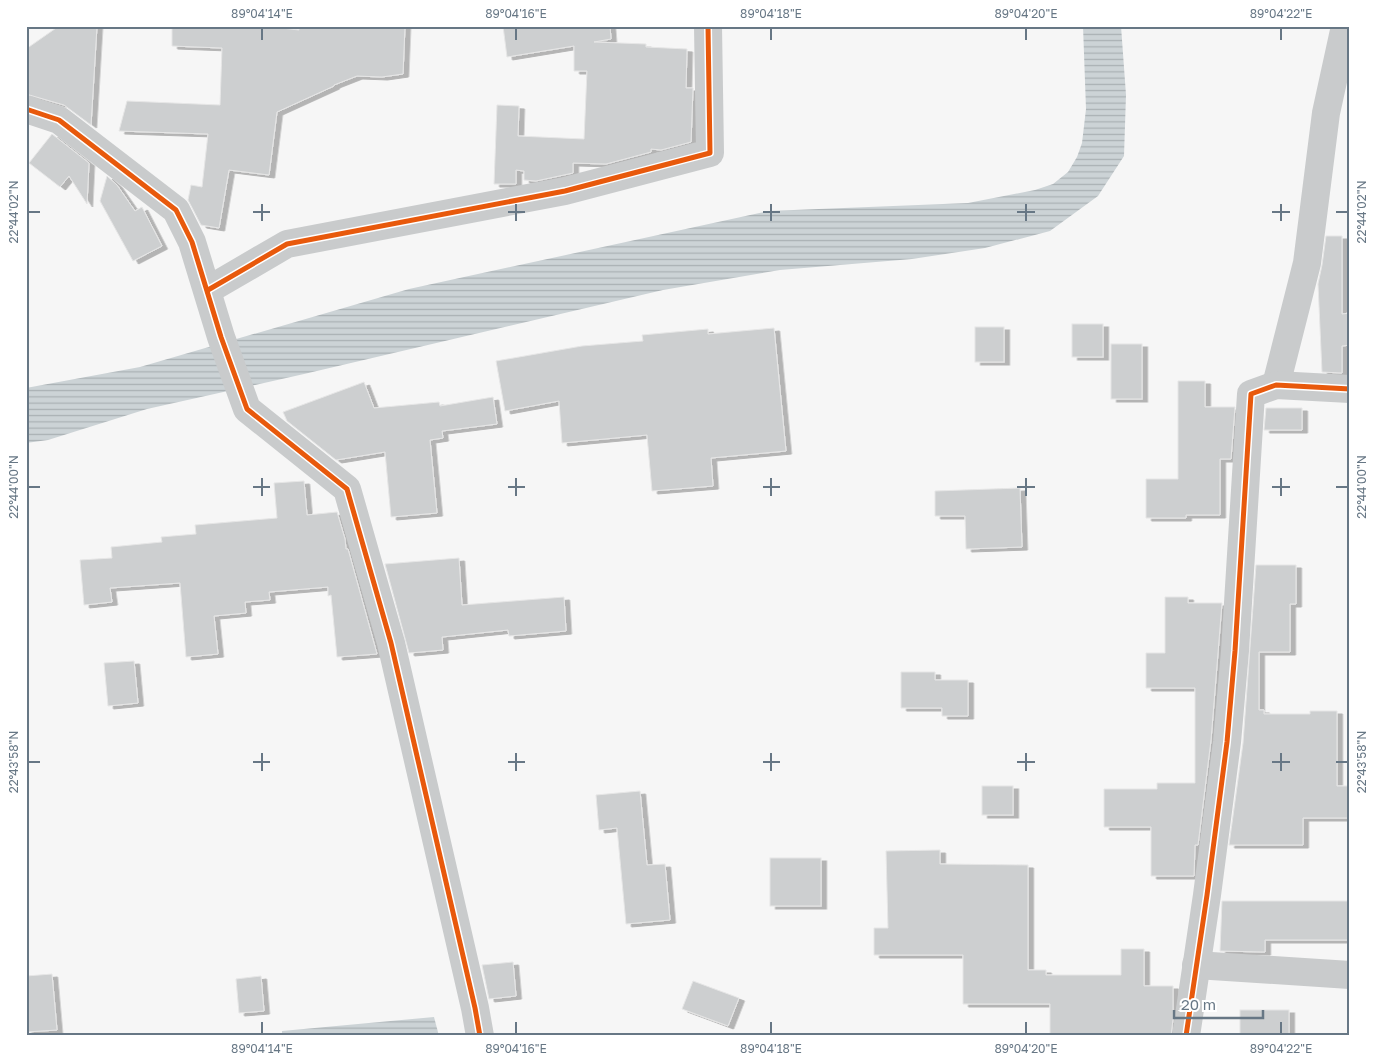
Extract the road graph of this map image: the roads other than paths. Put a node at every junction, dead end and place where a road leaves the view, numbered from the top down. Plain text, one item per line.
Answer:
1 (708, 26) edge
2 (1345, 26) edge
3 (26, 109) edge
4 (208, 290) junction
5 (1276, 386) junction
6 (1350, 389) edge
7 (1196, 964) junction
8 (1350, 975) edge
9 (480, 1036) edge
10 (1186, 1036) edge

1 - 4 street
2 - 5 street
3 - 4 street
4 - 9 street
5 - 6 street
5 - 7 street
7 - 8 street
7 - 10 street

